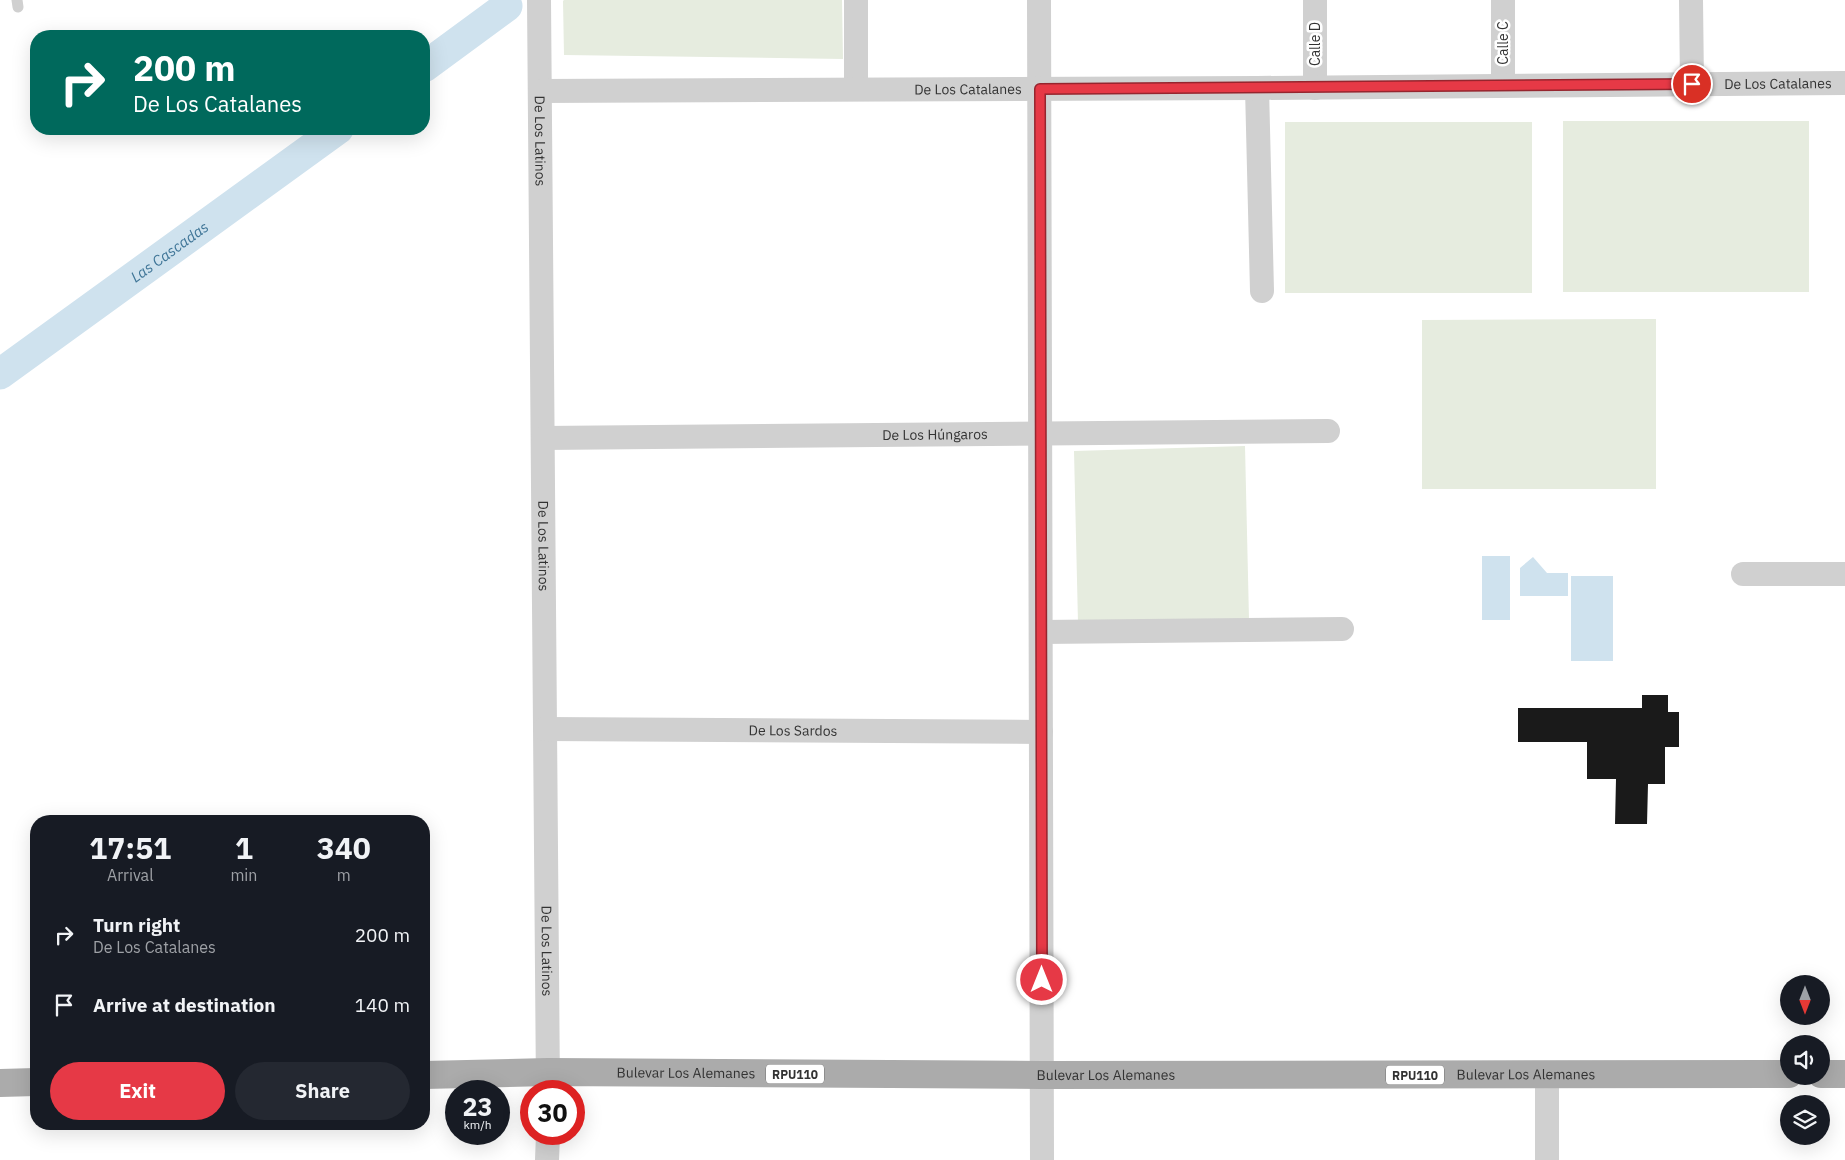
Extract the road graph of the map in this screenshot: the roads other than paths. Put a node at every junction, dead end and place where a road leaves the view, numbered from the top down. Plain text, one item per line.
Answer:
1 (539, 0) edge
2 (856, 0) edge
3 (1039, 0) edge
4 (1315, 0) edge
5 (1503, 0) edge
6 (1691, 0) edge
7 (1845, 83) edge
8 (1692, 84) junction
9 (1503, 85) junction
10 (1257, 88) junction
11 (1315, 88) junction
12 (856, 89) junction
13 (1040, 89) junction
14 (540, 91) junction
15 (1262, 292) dead end
16 (1328, 431) dead end
17 (1041, 433) junction
18 (543, 438) junction
19 (1743, 574) dead end
20 (1845, 574) edge
21 (1342, 629) dead end
22 (1041, 632) junction
23 (545, 730) junction
24 (1041, 732) junction
25 (1780, 1074) edge
26 (1830, 1074) edge
27 (1845, 1074) edge
28 (430, 1075) edge
29 (1042, 1075) junction
30 (1546, 1075) junction
31 (520, 1080) edge
32 (548, 1080) edge
33 (585, 1081) edge
34 (30, 1082) edge
35 (0, 1083) edge
36 (548, 1145) edge
37 (548, 1160) edge
38 (1042, 1160) edge
39 (1547, 1160) edge

1 - 14 street, De Los Latinos
2 - 12 street
3 - 13 street
4 - 11 street, Calle D
5 - 9 street, Calle C
6 - 8 street
7 - 8 street, De Los Catalanes
8 - 9 street, De Los Catalanes
9 - 11 street, De Los Catalanes
10 - 11 street, De Los Catalanes
10 - 13 street, De Los Catalanes
10 - 15 street
12 - 13 street, De Los Catalanes
12 - 14 street, De Los Catalanes
13 - 17 street
14 - 18 street, De Los Latinos
16 - 17 street, De Los Húngaros
17 - 18 street, De Los Húngaros
17 - 22 street
18 - 23 street, De Los Latinos
19 - 20 street
21 - 22 street
22 - 24 street
23 - 24 street, De Los Sardos
23 - 32 street, De Los Latinos
24 - 29 street
25 - 30 main road, Bulevar Los Alemanes / RPU110
26 - 27 main road
28 - 31 main road, Bulevar Los Alemanes / RPU110
29 - 30 main road, Bulevar Los Alemanes / RPU110
29 - 33 main road, Bulevar Los Alemanes / RPU110
29 - 38 street
30 - 39 street
34 - 35 main road
36 - 37 street

